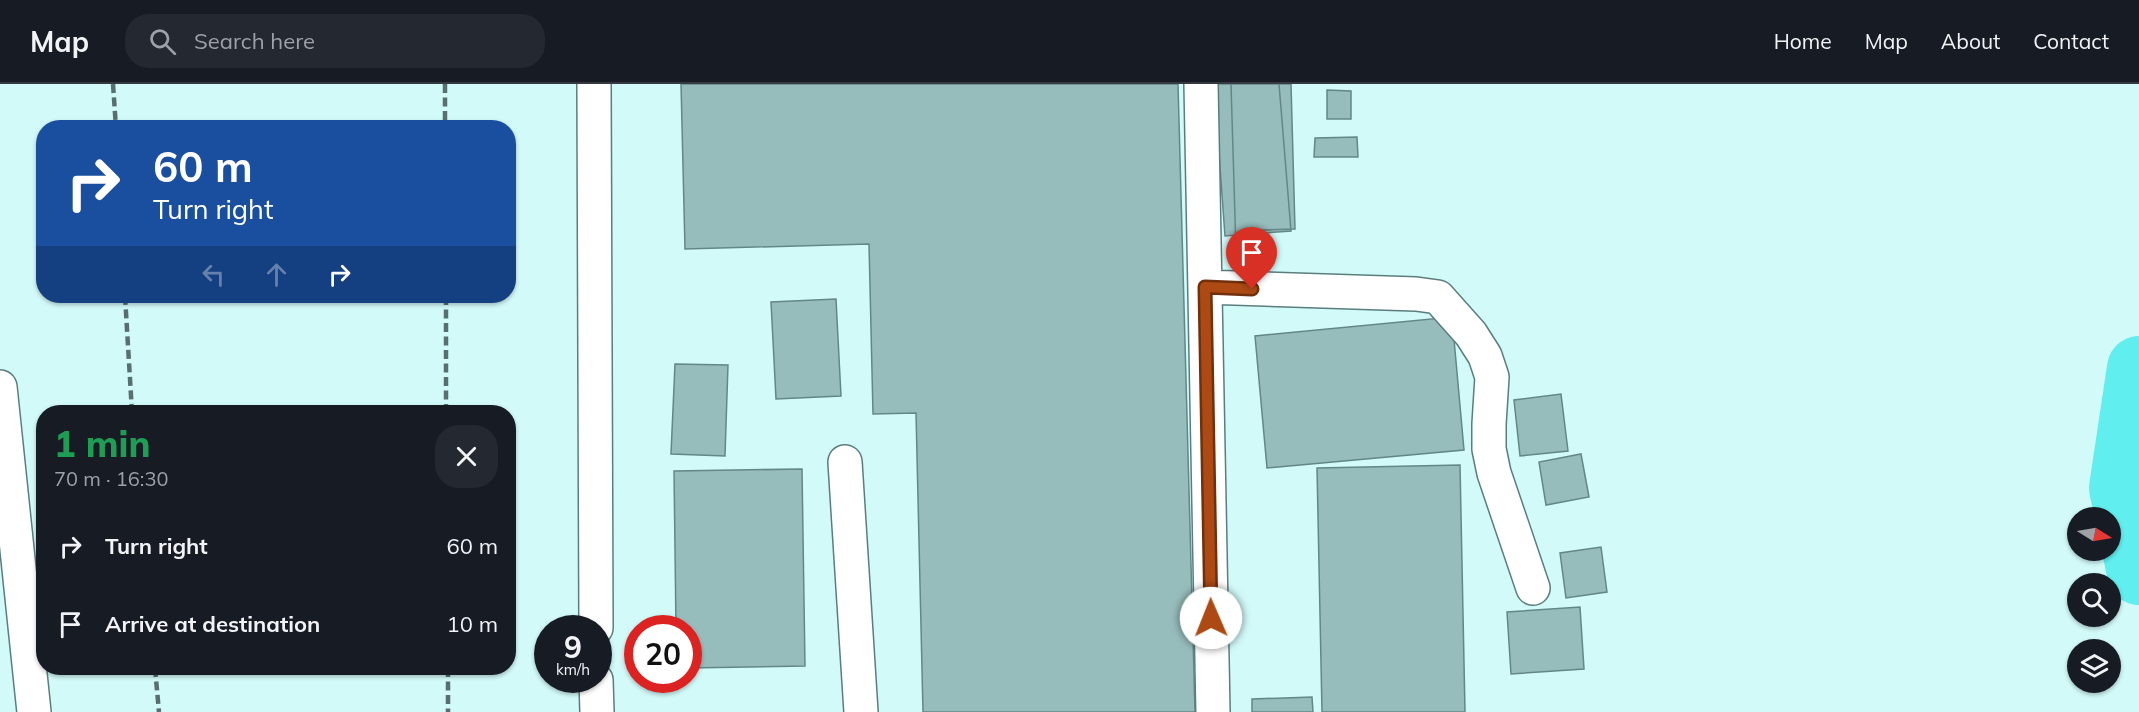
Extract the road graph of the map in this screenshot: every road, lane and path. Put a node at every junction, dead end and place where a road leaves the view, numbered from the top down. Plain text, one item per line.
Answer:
1 (594, 84) edge
2 (1201, 84) edge
3 (1205, 287) junction
4 (0, 387) edge
5 (845, 462) dead end
6 (1533, 588) dead end
7 (596, 615) edge
8 (596, 693) edge
9 (34, 712) edge
10 (597, 712) edge
11 (861, 712) edge
12 (1213, 712) edge

1 - 7 street
2 - 3 street
3 - 6 street
3 - 12 street
4 - 9 street
5 - 11 street
8 - 10 street

